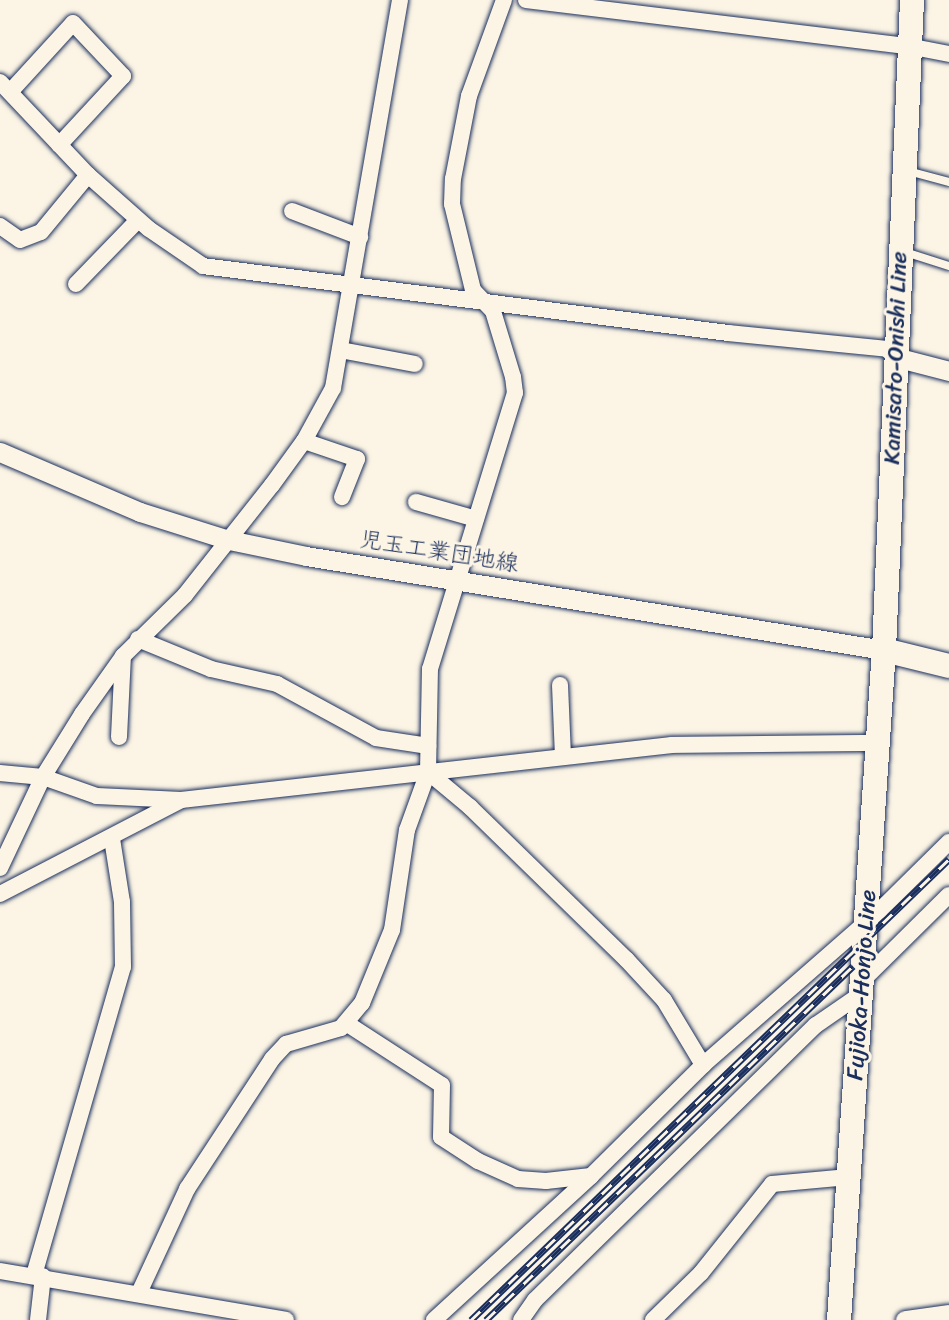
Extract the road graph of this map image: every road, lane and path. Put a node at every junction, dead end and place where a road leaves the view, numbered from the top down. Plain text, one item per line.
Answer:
1 (400, 0) edge
2 (504, 0) edge
3 (526, 0) edge
4 (912, 0) edge
5 (908, 46) junction
6 (949, 54) edge
7 (5, 87) edge
8 (59, 145) junction
9 (903, 170) junction
10 (88, 175) junction
11 (949, 182) edge
12 (292, 211) dead end
13 (138, 220) junction
14 (1, 229) edge
15 (360, 237) junction
16 (899, 250) junction
17 (949, 266) edge
18 (352, 283) junction
19 (76, 284) dead end
20 (482, 300) junction
21 (341, 350) junction
22 (895, 357) junction
23 (415, 364) dead end
24 (949, 371) edge
25 (304, 441) junction
26 (0, 452) edge
27 (342, 497) dead end
28 (416, 502) dead end
29 (476, 519) junction
30 (229, 540) junction
31 (458, 579) junction
32 (138, 639) junction
33 (884, 650) junction
34 (123, 656) junction
35 (949, 667) edge
36 (560, 685) dead end
37 (120, 737) dead end
38 (878, 743) junction
39 (428, 746) junction
40 (563, 757) junction
41 (428, 772) junction
42 (0, 773) edge
43 (43, 777) junction
44 (181, 800) junction
45 (111, 839) junction
46 (949, 842) edge
47 (0, 868) edge
48 (0, 894) edge
49 (949, 895) edge
50 (866, 921) junction
51 (861, 988) junction
52 (346, 1023) junction
53 (703, 1065) junction
54 (591, 1176) junction
55 (849, 1177) junction
56 (0, 1271) edge
57 (38, 1276) junction
58 (139, 1293) junction
59 (949, 1314) edge
60 (38, 1320) edge
61 (286, 1320) edge
62 (434, 1320) edge
63 (521, 1320) edge
64 (653, 1320) edge
65 (839, 1320) edge
66 (905, 1320) edge

1 - 15 street
2 - 20 street
3 - 5 street
4 - 5 main road, Kamisato-Onishi Line
5 - 6 street
5 - 9 main road, Kamisato-Onishi Line
7 - 8 street
7 - 8 street
8 - 10 street
9 - 11 lane
9 - 16 main road, Kamisato-Onishi Line
10 - 13 street
10 - 14 street
12 - 15 street
13 - 18 street
13 - 19 street
15 - 18 street
16 - 17 lane
16 - 22 main road, Kamisato-Onishi Line
18 - 20 street
18 - 21 street
20 - 22 street
20 - 29 street
21 - 23 street
21 - 25 street
22 - 24 street
22 - 33 main road, Kamisato-Onishi Line
25 - 27 street
25 - 30 street
26 - 30 street, 児玉工業団地線
28 - 29 street
29 - 31 street
30 - 31 street, 児玉工業団地線
30 - 32 street
31 - 33 street, 児玉工業団地線
31 - 39 street
32 - 34 street
32 - 39 street
33 - 35 main road
33 - 38 main road, Fujioka-Honjo Line
34 - 37 street
34 - 43 street
36 - 40 street
38 - 40 street
38 - 50 main road, Fujioka-Honjo Line
39 - 41 street
40 - 41 street
41 - 44 street
41 - 52 street
41 - 53 street
42 - 43 street
43 - 44 street
43 - 47 street
44 - 45 street
45 - 48 street
45 - 57 street
46 - 50 street
49 - 51 street
50 - 51 main road, Fujioka-Honjo Line
50 - 53 street
51 - 55 main road, Fujioka-Honjo Line
51 - 63 street
52 - 54 street
52 - 58 street
53 - 54 street
54 - 62 street
55 - 64 street
55 - 65 main road, Fujioka-Honjo Line
56 - 57 street
57 - 58 street
57 - 60 street
58 - 61 street
59 - 66 street

